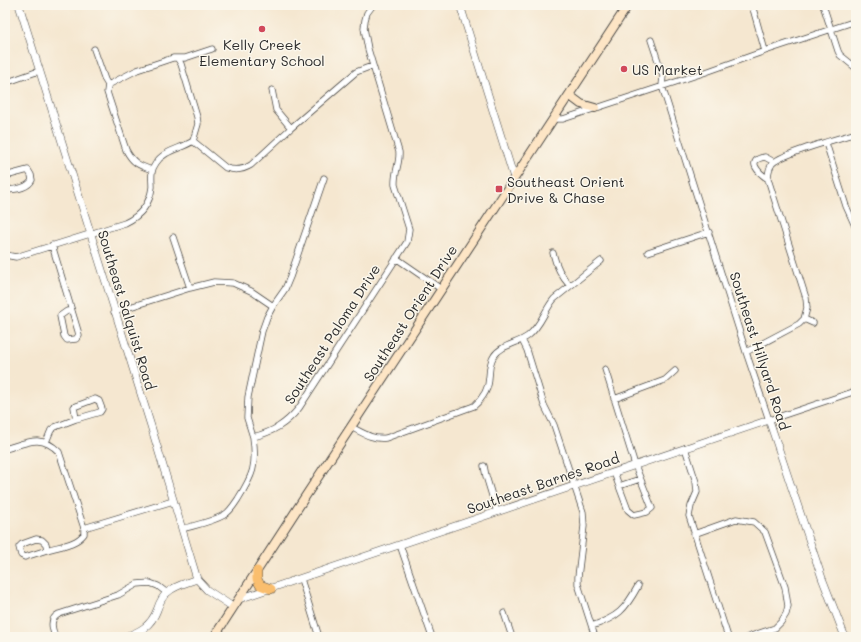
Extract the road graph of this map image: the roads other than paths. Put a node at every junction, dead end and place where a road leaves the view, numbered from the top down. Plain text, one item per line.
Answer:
1 (19, 5) edge
2 (373, 5) edge
3 (460, 5) edge
4 (614, 5) edge
5 (752, 5) edge
6 (823, 5) edge
7 (626, 8) edge
8 (856, 21) edge
9 (830, 30) junction
10 (651, 40) dead end
11 (94, 49) dead end
12 (212, 49) dead end
13 (765, 50) junction
14 (178, 59) junction
15 (372, 66) junction
16 (856, 68) edge
17 (39, 71) junction
18 (5, 83) edge
19 (108, 85) junction
20 (662, 86) junction
21 (272, 90) dead end
22 (569, 95) junction
23 (595, 108) junction
24 (553, 119) junction
25 (291, 128) junction
26 (856, 133) edge
27 (193, 141) junction
28 (826, 143) junction
29 (774, 162) junction
30 (152, 170) junction
31 (5, 177) edge
32 (324, 178) dead end
33 (514, 178) junction
34 (768, 179) junction
35 (5, 183) edge
36 (856, 228) edge
37 (708, 232) junction
38 (90, 234) junction
39 (173, 237) dead end
40 (52, 245) junction
41 (648, 252) dead end
42 (553, 253) dead end
43 (5, 255) edge
44 (396, 258) junction
45 (601, 261) dead end
46 (570, 286) junction
47 (190, 288) junction
48 (441, 289) junction
49 (273, 306) junction
50 (72, 311) junction
51 (114, 312) junction
52 (804, 319) junction
53 (813, 323) dead end
54 (522, 340) junction
55 (746, 352) junction
56 (605, 369) dead end
57 (674, 371) dead end
58 (856, 391) edge
59 (614, 398) junction
60 (76, 419) junction
61 (769, 420) junction
62 (351, 427) junction
63 (253, 437) junction
64 (46, 442) junction
65 (685, 448) junction
66 (5, 449) edge
67 (635, 465) junction
68 (484, 466) dead end
69 (614, 472) junction
70 (640, 479) junction
71 (574, 486) junction
72 (619, 486) junction
73 (174, 501) junction
74 (497, 512) junction
75 (84, 528) junction
76 (182, 529) junction
77 (694, 534) junction
78 (400, 545) junction
79 (47, 550) junction
80 (257, 571) junction
81 (197, 579) junction
82 (301, 579) junction
83 (638, 586) dead end
84 (271, 589) junction
85 (167, 593) junction
86 (239, 599) junction
87 (233, 607) junction
88 (504, 613) dead end
89 (592, 626) junction
90 (55, 637) edge
91 (124, 637) edge
92 (214, 637) edge
93 (319, 637) edge
94 (432, 637) edge
95 (512, 637) edge
96 (595, 637) edge
97 (728, 637) edge
98 (748, 637) edge
99 (846, 637) edge

1 - 17 street, Southeast Salquist Road
2 - 15 street
3 - 33 street
4 - 7 street
5 - 13 street
6 - 9 street
7 - 22 main road, Southeast Orient Drive
8 - 9 street
9 - 13 street
9 - 16 street
10 - 20 street, Southeast Hillyard Road
11 - 19 street
12 - 14 street
13 - 20 street
14 - 19 street
14 - 27 street
15 - 25 street
15 - 44 street, Southeast Paloma Drive
17 - 18 street
17 - 38 street, Southeast Salquist Road
19 - 30 street
20 - 23 street
20 - 37 street, Southeast Hillyard Road
21 - 25 street
22 - 23 main road
22 - 24 main road, Southeast Orient Drive
23 - 24 street
24 - 33 main road, Southeast Orient Drive
25 - 27 street
26 - 28 street
27 - 30 street
28 - 29 street
28 - 36 street
29 - 34 street
29 - 34 street
30 - 38 street
31 - 35 street
32 - 49 street
33 - 48 main road, Southeast Orient Drive
34 - 52 street
37 - 41 street
37 - 55 street, Southeast Hillyard Road
38 - 40 street
38 - 51 street, Southeast Salquist Road
39 - 47 street
40 - 43 street
40 - 50 street
42 - 46 street
44 - 48 street
44 - 63 street, Southeast Paloma Drive
45 - 46 street
46 - 54 street
47 - 49 street
47 - 51 street
48 - 62 main road, Southeast Orient Drive
49 - 63 street
50 - 50 street
51 - 73 street, Southeast Salquist Road
52 - 53 street
52 - 55 street
54 - 62 street
54 - 71 street
55 - 61 street, Southeast Hillyard Road
56 - 59 street
57 - 59 street
58 - 61 street, Southeast Barnes Road
59 - 67 street
60 - 60 street
60 - 64 street
61 - 65 street, Southeast Barnes Road
61 - 99 street, Southeast Hillyard Road
62 - 80 main road, Southeast Orient Drive
63 - 76 street
64 - 66 street
64 - 75 street
65 - 67 street, Southeast Barnes Road
65 - 77 street
67 - 69 street, Southeast Barnes Road
67 - 70 street
68 - 74 street
69 - 71 street, Southeast Barnes Road
69 - 72 street
70 - 72 street
70 - 72 street
71 - 74 street, Southeast Barnes Road
71 - 89 street
73 - 75 street
73 - 76 street, Southeast Salquist Road
74 - 78 street, Southeast Barnes Road
75 - 79 street
76 - 81 street, Southeast Salquist Road
77 - 97 street
77 - 98 street
78 - 82 street, Southeast Barnes Road
78 - 94 street
79 - 79 street
80 - 84 main road
80 - 86 main road, Southeast Orient Drive
81 - 85 street
81 - 87 street, Southeast Salquist Road
82 - 84 street, Southeast Barnes Road
82 - 93 street
83 - 89 street
84 - 86 street, Southeast Barnes Road
85 - 90 street
85 - 91 street
86 - 87 main road, Southeast Orient Drive
87 - 92 main road, Southeast Orient Drive
88 - 95 street
89 - 96 street

